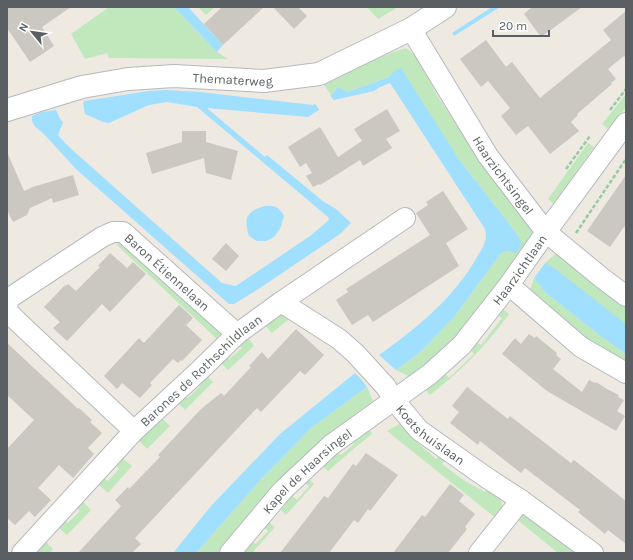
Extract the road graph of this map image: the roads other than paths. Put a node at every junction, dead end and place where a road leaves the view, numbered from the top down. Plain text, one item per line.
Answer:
1 (445, 7) edge
2 (411, 29) junction
3 (7, 110) edge
4 (626, 123) edge
5 (405, 218) dead end
6 (546, 232) junction
7 (509, 285) junction
8 (626, 296) edge
9 (282, 302) junction
10 (237, 334) junction
11 (626, 373) edge
12 (390, 393) junction
13 (134, 431) junction
14 (522, 500) junction
15 (22, 553) edge
16 (230, 553) edge
17 (479, 553) edge
18 (593, 553) edge

1 - 2 street, Thematerweg
2 - 3 street, Thematerweg
2 - 6 street, Haarzichtsingel
4 - 6 street, Haarzichtlaan
5 - 9 street, Barones de Rothschildlaan
6 - 7 street, Haarzichtlaan
6 - 8 street, Haarzichtsingel
7 - 11 street
7 - 12 street, Haarzichtlaan
9 - 10 street, Barones de Rothschildlaan
9 - 12 street, Koetshuislaan
10 - 13 street, Barones de Rothschildlaan
10 - 13 street, Baron Étiennelaan
12 - 14 street, Koetshuislaan
12 - 16 street, Kapel de Haarsingel
13 - 15 street, Barones de Rothschildlaan
14 - 17 street
14 - 18 street, Koetshuislaan

